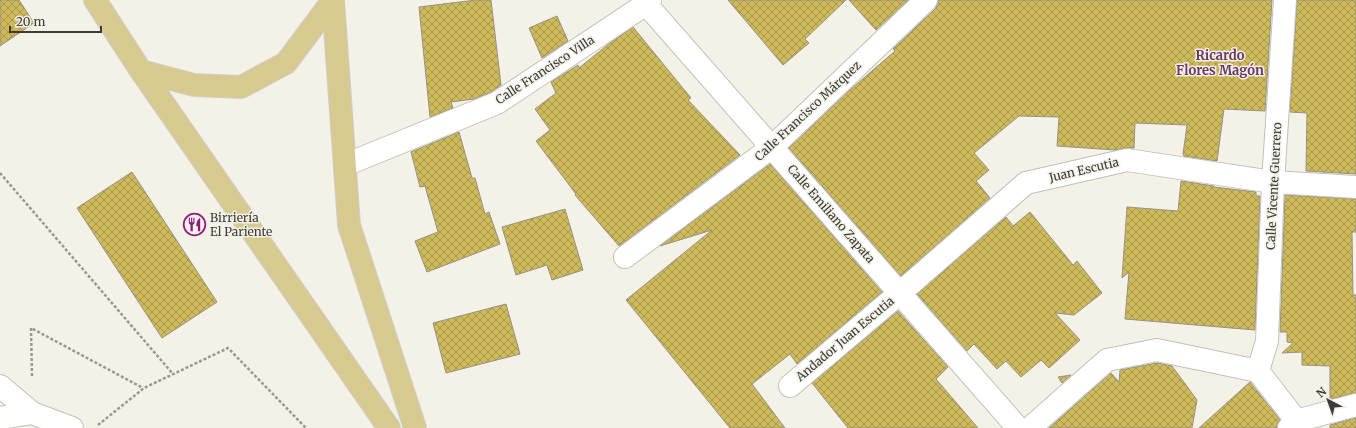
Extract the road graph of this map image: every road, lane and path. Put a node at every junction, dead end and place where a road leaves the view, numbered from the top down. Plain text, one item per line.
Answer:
1 (95, 0) edge
2 (333, 0) edge
3 (926, 0) edge
4 (1286, 0) edge
5 (648, 1) edge
6 (141, 71) junction
7 (772, 147) junction
8 (345, 165) junction
9 (0, 173) edge
10 (1273, 182) junction
11 (1356, 187) edge
12 (625, 257) dead end
13 (900, 293) junction
14 (1258, 372) junction
15 (173, 374) junction
16 (0, 386) edge
17 (790, 386) dead end
18 (144, 388) junction
19 (1356, 405) edge
20 (32, 413) junction
21 (0, 418) edge
22 (1296, 426) edge
23 (72, 428) edge
24 (93, 428) edge
25 (306, 428) edge
26 (388, 428) edge
27 (415, 428) edge
28 (1018, 428) edge
29 (1030, 428) edge

1 - 6 main road
2 - 6 main road
2 - 8 main road
3 - 7 street, Calle Francisco Márquez
4 - 10 street, Calle Vicente Guerrero
5 - 7 street, Calle Emiliano Zapata
5 - 8 street, Calle Francisco Villa
6 - 26 main road
7 - 12 street, Calle Francisco Márquez
7 - 13 street, Calle Emiliano Zapata
8 - 27 main road
9 - 15 path
10 - 11 street, Juan Escutia
10 - 13 street, Juan Escutia
10 - 14 street, Calle Vicente Guerrero
13 - 17 street, Andador Juan Escutia
13 - 28 street, Calle Emiliano Zapata
14 - 22 street
14 - 29 street
15 - 18 path
15 - 25 path
16 - 20 street
18 - 20 path
18 - 24 path
19 - 22 street
20 - 21 street
20 - 23 street

